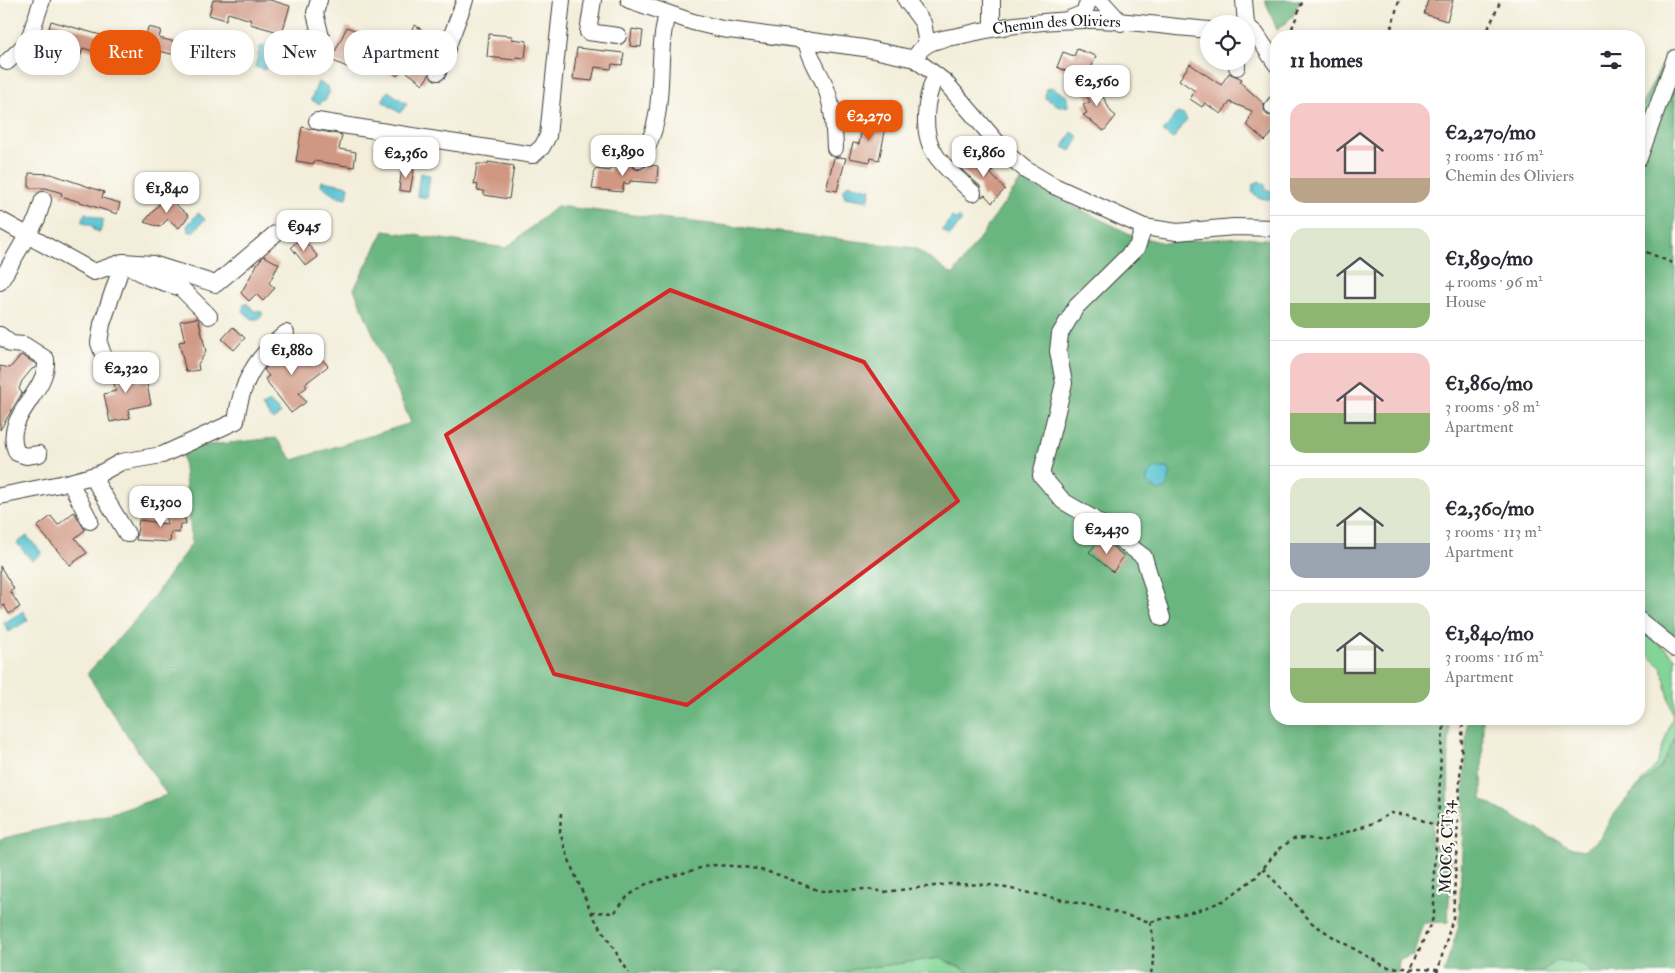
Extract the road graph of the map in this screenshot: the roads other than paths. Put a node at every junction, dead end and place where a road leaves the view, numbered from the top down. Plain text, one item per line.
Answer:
1 (42, 0) edge
2 (319, 0) edge
3 (465, 0) edge
4 (562, 0) edge
5 (592, 0) edge
6 (629, 0) edge
7 (906, 0) edge
8 (992, 0) edge
9 (1089, 0) edge
10 (1100, 0) edge
11 (1244, 0) edge
12 (660, 8) edge
13 (1245, 15) edge
14 (1064, 22) junction
15 (1121, 23) junction
16 (992, 28) junction
17 (1200, 29) edge
18 (319, 30) edge
19 (454, 30) edge
20 (1255, 33) edge
21 (618, 36) dead end
22 (806, 40) junction
23 (927, 44) junction
24 (1270, 55) edge
25 (915, 58) junction
26 (1675, 58) edge
27 (7, 62) dead end
28 (936, 75) junction
29 (316, 121) dead end
30 (1645, 141) edge
31 (835, 148) dead end
32 (639, 160) dead end
33 (973, 194) dead end
34 (43, 200) dead end
35 (0, 220) edge
36 (1144, 227) junction
37 (1270, 228) edge
38 (275, 234) dead end
39 (27, 235) junction
40 (122, 262) junction
41 (0, 282) edge
42 (209, 316) dead end
43 (286, 333) dead end
44 (0, 335) edge
45 (108, 368) dead end
46 (39, 454) dead end
47 (92, 476) junction
48 (70, 482) junction
49 (0, 496) edge
50 (90, 521) dead end
51 (128, 534) dead end
52 (1162, 618) dead end
53 (1645, 625) edge
54 (1675, 649) edge

1 - 27 street
2 - 18 street
3 - 19 street
4 - 29 street
5 - 21 street
6 - 12 street
7 - 23 street
8 - 16 street
9 - 14 street
10 - 15 street
11 - 13 street
12 - 22 street
12 - 32 street
14 - 15 street, Chemin des Oliviers
14 - 16 street, Chemin des Oliviers
15 - 17 street, Chemin des Oliviers
16 - 23 street, Chemin des Oliviers
20 - 24 street
22 - 25 street
22 - 31 street
23 - 25 street
25 - 28 street
26 - 30 street
28 - 33 street
28 - 36 street
34 - 39 street
35 - 39 street
36 - 37 street
36 - 52 street
38 - 40 street
39 - 40 street
39 - 41 street
40 - 42 street
40 - 45 street
43 - 47 street
44 - 46 street
47 - 48 street
47 - 51 street
48 - 49 street
48 - 50 street
53 - 54 street

